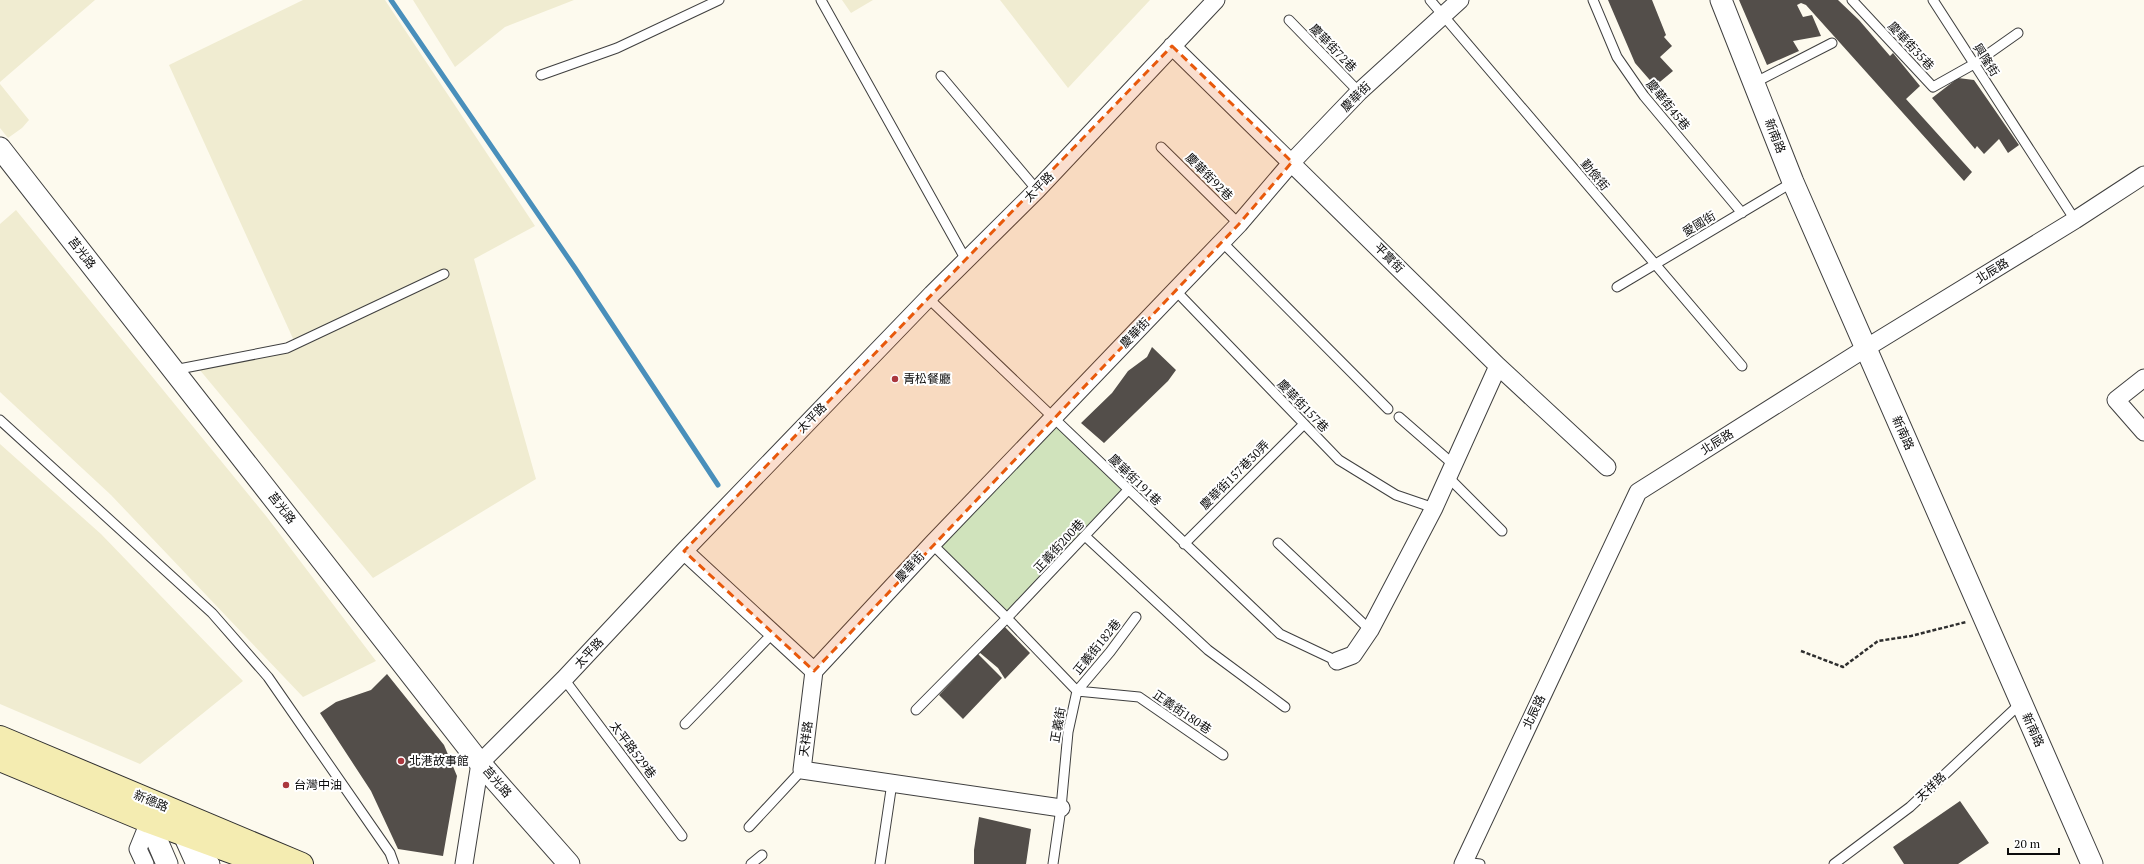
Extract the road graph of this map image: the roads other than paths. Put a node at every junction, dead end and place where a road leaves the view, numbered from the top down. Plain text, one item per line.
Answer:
1 (719, 0) edge
2 (821, 0) edge
3 (1216, 0) edge
4 (1430, 0) edge
5 (1460, 0) edge
6 (1593, 0) edge
7 (1721, 0) edge
8 (1852, 0) edge
9 (1933, 0) edge
10 (1444, 14) junction
11 (1289, 20) dead end
12 (2018, 32) dead end
13 (1832, 43) dead end
14 (1172, 46) junction
15 (1974, 64) junction
16 (541, 75) dead end
17 (941, 76) dead end
18 (1754, 83) junction
19 (1360, 92) junction
20 (1161, 147) dead end
21 (0, 148) edge
22 (1292, 162) junction
23 (2144, 175) edge
24 (1793, 182) junction
25 (1037, 190) junction
26 (1742, 213) junction
27 (2075, 220) junction
28 (1239, 224) junction
29 (1222, 242) junction
30 (966, 260) junction
31 (1655, 265) junction
32 (444, 274) dead end
33 (1617, 287) dead end
34 (1176, 290) junction
35 (928, 298) junction
36 (1866, 348) junction
37 (1498, 366) junction
38 (1742, 366) dead end
39 (174, 370) junction
40 (2144, 378) edge
41 (1388, 409) dead end
42 (1399, 417) dead end
43 (1053, 418) junction
44 (0, 420) edge
45 (1304, 424) junction
46 (2144, 432) edge
47 (1606, 467) dead end
48 (1451, 471) junction
49 (1128, 490) junction
50 (1434, 508) junction
51 (1502, 531) dead end
52 (1085, 536) junction
53 (1278, 543) dead end
54 (932, 544) junction
55 (1184, 544) junction
56 (684, 551) junction
57 (1136, 617) dead end
58 (1007, 618) junction
59 (1370, 630) junction
60 (772, 633) junction
61 (1337, 661) joint
62 (814, 671) junction
63 (564, 679) junction
64 (1077, 691) junction
65 (2021, 703) junction
66 (1285, 707) dead end
67 (916, 710) dead end
68 (685, 724) dead end
69 (0, 737) edge
70 (1223, 755) dead end
71 (0, 760) edge
72 (480, 762) junction
73 (802, 770) junction
74 (892, 783) junction
75 (1061, 808) junction
76 (149, 822) junction
77 (186, 826) junction
78 (749, 826) dead end
79 (682, 836) dead end
80 (762, 855) dead end
81 (1469, 863) edge
82 (144, 864) edge
83 (167, 864) edge
84 (197, 864) edge
85 (212, 864) edge
86 (264, 864) edge
87 (302, 864) edge
88 (394, 864) edge
89 (464, 864) edge
90 (569, 864) edge
91 (751, 864) edge
92 (880, 864) edge
93 (1053, 864) edge
94 (1834, 864) edge
95 (2092, 864) edge

1 - 16 lane
2 - 30 lane
3 - 14 street, 太平路
4 - 10 lane, 勤儉街
5 - 10 street, 慶華街
6 - 26 lane, 慶華街45巷
7 - 18 street, 新南路
8 - 15 lane, 慶華街35巷
9 - 15 lane, 興隆街
10 - 19 street, 慶華街
10 - 31 lane, 勤儉街
11 - 19 lane, 慶華街72巷
12 - 15 lane, 慶華街35巷
13 - 18 lane
14 - 22 street, 平實街
14 - 25 street, 太平路
15 - 27 lane, 興隆街
17 - 25 lane
18 - 24 street, 新南路
19 - 22 street, 慶華街
20 - 28 lane, 慶華街92巷
21 - 39 street, 莒光路
22 - 28 street, 慶華街
22 - 37 street, 平實街
23 - 27 street, 北辰路
24 - 26 lane, 愛國街
24 - 36 street, 新南路
25 - 30 street, 太平路
26 - 31 lane, 愛國街
27 - 36 street, 北辰路
28 - 29 street, 慶華街
29 - 34 street, 慶華街
29 - 41 lane
30 - 35 street, 太平路
31 - 33 lane, 愛國街
31 - 38 lane, 勤儉街
32 - 39 lane
34 - 43 street, 慶華街
34 - 45 lane, 慶華街157巷
35 - 43 lane, 慶華街191巷
35 - 56 street, 太平路
36 - 65 street, 新南路
36 - 81 street, 北辰路
37 - 47 street, 平實街
37 - 48 street
39 - 72 street, 莒光路
40 - 46 street
42 - 48 lane
43 - 49 lane, 慶華街191巷
43 - 54 street, 慶華街
44 - 88 lane
45 - 50 lane, 慶華街157巷
45 - 55 lane, 慶華街157巷30弄
48 - 50 street
48 - 51 lane
49 - 52 lane, 正義街200巷
49 - 55 lane, 慶華街191巷
50 - 59 street
52 - 58 lane, 正義街200巷
52 - 66 lane
53 - 59 lane
54 - 58 lane
54 - 62 street, 慶華街
55 - 61 lane, 慶華街191巷
56 - 60 street
56 - 63 street, 太平路
57 - 64 lane, 正義街182巷
58 - 64 lane
58 - 67 lane
59 - 61 street
60 - 62 street
60 - 68 lane
62 - 73 street, 天祥路
63 - 72 street, 太平路
63 - 79 lane, 太平路529巷
64 - 70 lane, 正義街180巷
64 - 75 lane, 正義街
65 - 94 lane, 天祥路
65 - 95 street, 新南路
69 - 77 main road, 新德路
71 - 76 main road, 新德路
72 - 89 street
72 - 90 street, 莒光路
73 - 74 street, 天祥路
73 - 78 lane
74 - 75 street, 天祥路
74 - 92 lane
75 - 93 lane, 正義街
76 - 77 main road, 新德路
76 - 82 street
76 - 83 street
77 - 84 street
77 - 85 street
77 - 86 main road, 新德路
77 - 87 main road, 新德路
80 - 91 lane

